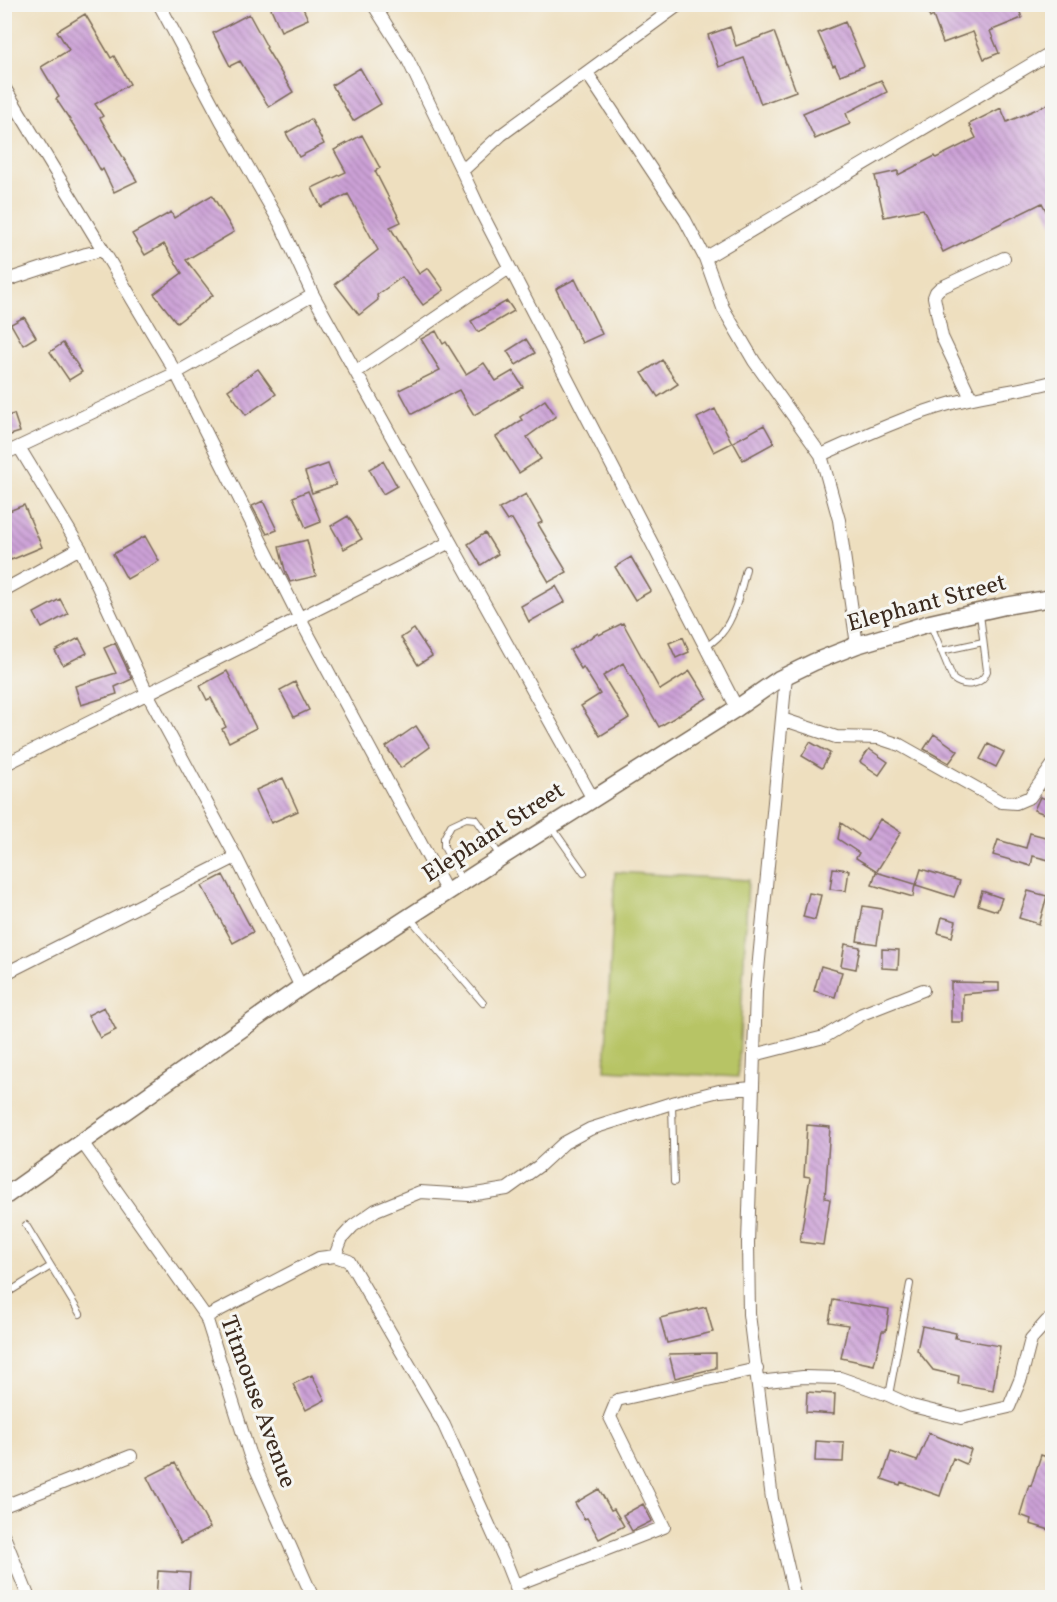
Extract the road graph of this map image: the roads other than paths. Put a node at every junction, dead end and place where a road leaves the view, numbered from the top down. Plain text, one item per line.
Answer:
1 (159, 4) edge
2 (373, 4) edge
3 (680, 4) edge
4 (1053, 52) edge
5 (587, 74) junction
6 (4, 87) edge
7 (462, 171) junction
8 (103, 250) junction
9 (705, 258) junction
10 (1004, 258) dead end
11 (509, 268) junction
12 (4, 281) edge
13 (313, 295) junction
14 (356, 372) junction
15 (176, 373) junction
16 (1053, 382) edge
17 (970, 398) junction
18 (19, 447) junction
19 (4, 454) edge
20 (821, 454) junction
21 (450, 542) junction
22 (80, 548) junction
23 (746, 569) dead end
24 (4, 590) edge
25 (1053, 598) edge
26 (979, 612) junction
27 (300, 618) junction
28 (930, 623) junction
29 (983, 642) junction
30 (857, 645) junction
31 (706, 647) junction
32 (941, 651) junction
33 (786, 676) junction
34 (147, 693) junction
35 (737, 708) junction
36 (782, 719) junction
37 (4, 765) edge
38 (1053, 766) edge
39 (593, 799) junction
40 (551, 825) junction
41 (236, 857) junction
42 (500, 858) junction
43 (584, 873) dead end
44 (462, 882) junction
45 (447, 892) junction
46 (408, 917) junction
47 (4, 974) edge
48 (301, 987) junction
49 (923, 990) dead end
50 (483, 1003) dead end
51 (754, 1056) junction
52 (752, 1088) junction
53 (672, 1103) junction
54 (82, 1142) junction
55 (674, 1182) dead end
56 (4, 1197) edge
57 (26, 1225) dead end
58 (335, 1256) junction
59 (51, 1266) junction
60 (910, 1284) dead end
61 (5, 1293) edge
62 (80, 1314) dead end
63 (206, 1317) junction
64 (1053, 1320) edge
65 (758, 1375) junction
66 (888, 1395) junction
67 (130, 1456) dead end
68 (4, 1506) edge
69 (4, 1536) edge
70 (515, 1585) junction
71 (29, 1598) edge
72 (313, 1598) edge
73 (520, 1598) edge
74 (795, 1598) edge

1 - 13 street
2 - 7 street
3 - 5 street
4 - 9 street
5 - 7 street
5 - 9 street
6 - 8 street
7 - 11 street
8 - 12 street
8 - 15 street
9 - 20 street
10 - 17 street
11 - 14 street
11 - 31 street
13 - 14 street
13 - 15 street
14 - 21 street
15 - 18 street
15 - 27 street
16 - 17 street
17 - 20 street
18 - 19 street
18 - 22 street
20 - 30 street
21 - 27 street
21 - 39 street
22 - 24 street
22 - 34 street
23 - 31 lane
25 - 26 main road, Elephant Street
26 - 28 main road, Elephant Street
26 - 29 lane
27 - 34 street
27 - 45 street
28 - 30 main road, Elephant Street
28 - 32 lane
29 - 32 lane
29 - 32 lane
30 - 33 main road, Elephant Street
31 - 35 street
33 - 35 main road, Elephant Street
33 - 36 street
34 - 37 street
34 - 41 street
35 - 39 main road, Elephant Street
36 - 38 street
36 - 51 street
39 - 40 main road, Elephant Street
40 - 42 main road, Elephant Street
40 - 43 lane
41 - 47 street
41 - 48 street
42 - 44 main road, Elephant Street
42 - 44 lane
44 - 45 main road, Elephant Street
45 - 46 main road, Elephant Street
46 - 48 main road, Elephant Street
46 - 50 lane
48 - 54 main road, Elephant Street
49 - 51 street
51 - 52 street
52 - 53 street
52 - 65 street
53 - 55 lane
53 - 58 street
54 - 56 main road, Elephant Street
54 - 63 street, Titmouse Avenue
57 - 59 lane
58 - 63 street
58 - 70 street
59 - 61 lane
59 - 62 lane
60 - 66 lane
63 - 72 street, Titmouse Avenue
64 - 66 street
65 - 66 street
65 - 70 street
65 - 74 street
67 - 68 street
69 - 71 street
70 - 73 street

